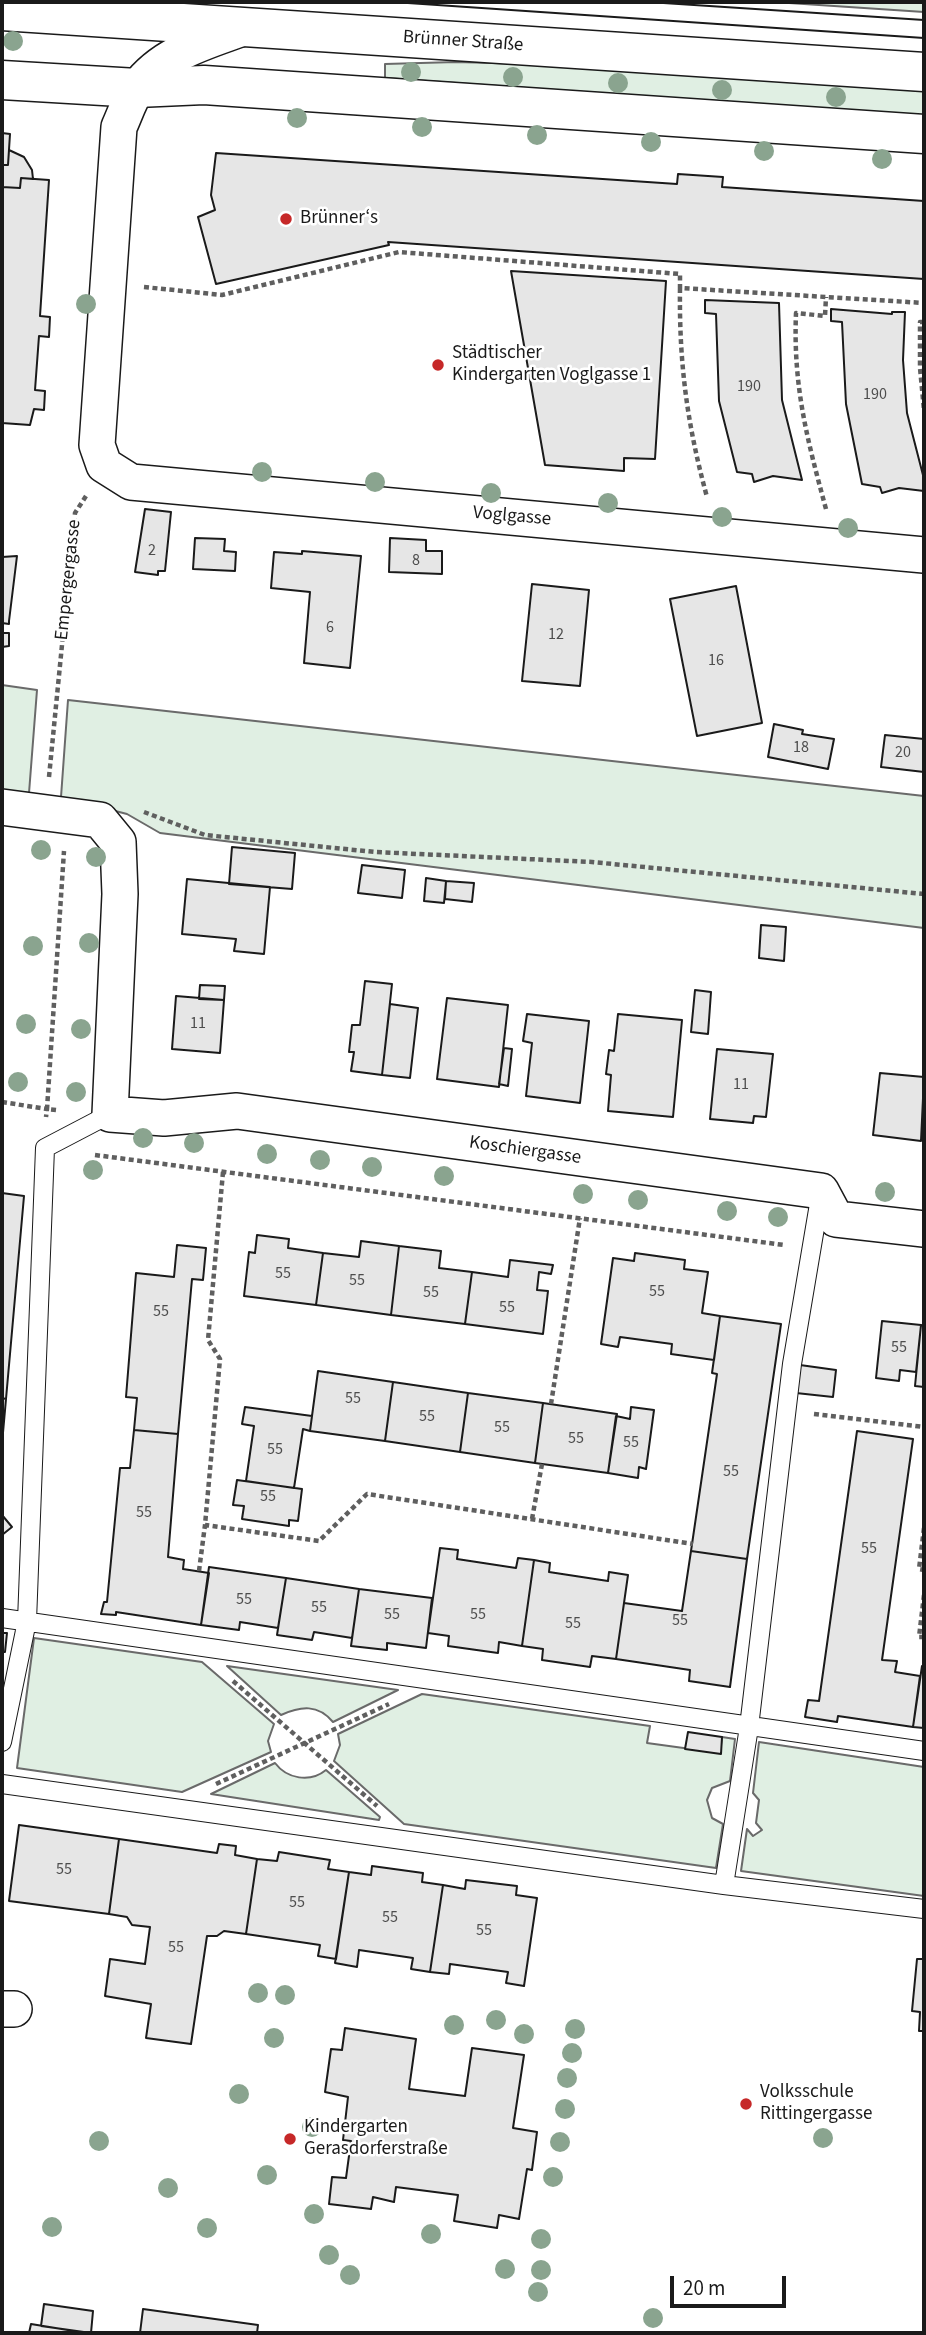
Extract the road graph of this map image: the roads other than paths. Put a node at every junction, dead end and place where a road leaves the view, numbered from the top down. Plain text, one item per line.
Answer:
1 (2, 11) edge
2 (243, 28) junction
3 (924, 72) edge
4 (2, 80) edge
5 (137, 88) junction
6 (924, 134) edge
7 (924, 555) edge
8 (2, 807) edge
9 (110, 1114) junction
10 (821, 1191) junction
11 (924, 1229) edge
12 (2, 1618) edge
13 (27, 1621) junction
14 (749, 1727) junction
15 (2, 1742) edge
16 (924, 1751) edge
17 (2, 1784) edge
18 (724, 1885) junction
19 (924, 1909) edge

1 - 2 main road, Brünner Straße
2 - 3 main road, Brünner Straße
2 - 5 street
4 - 5 main road
5 - 6 main road
5 - 7 street, Voglgasse
8 - 9 street
9 - 10 street, Koschiergasse
9 - 13 lane
10 - 11 street
10 - 14 lane
12 - 13 lane
13 - 14 lane
13 - 15 lane
14 - 16 lane
14 - 18 lane
17 - 18 lane
18 - 19 lane

